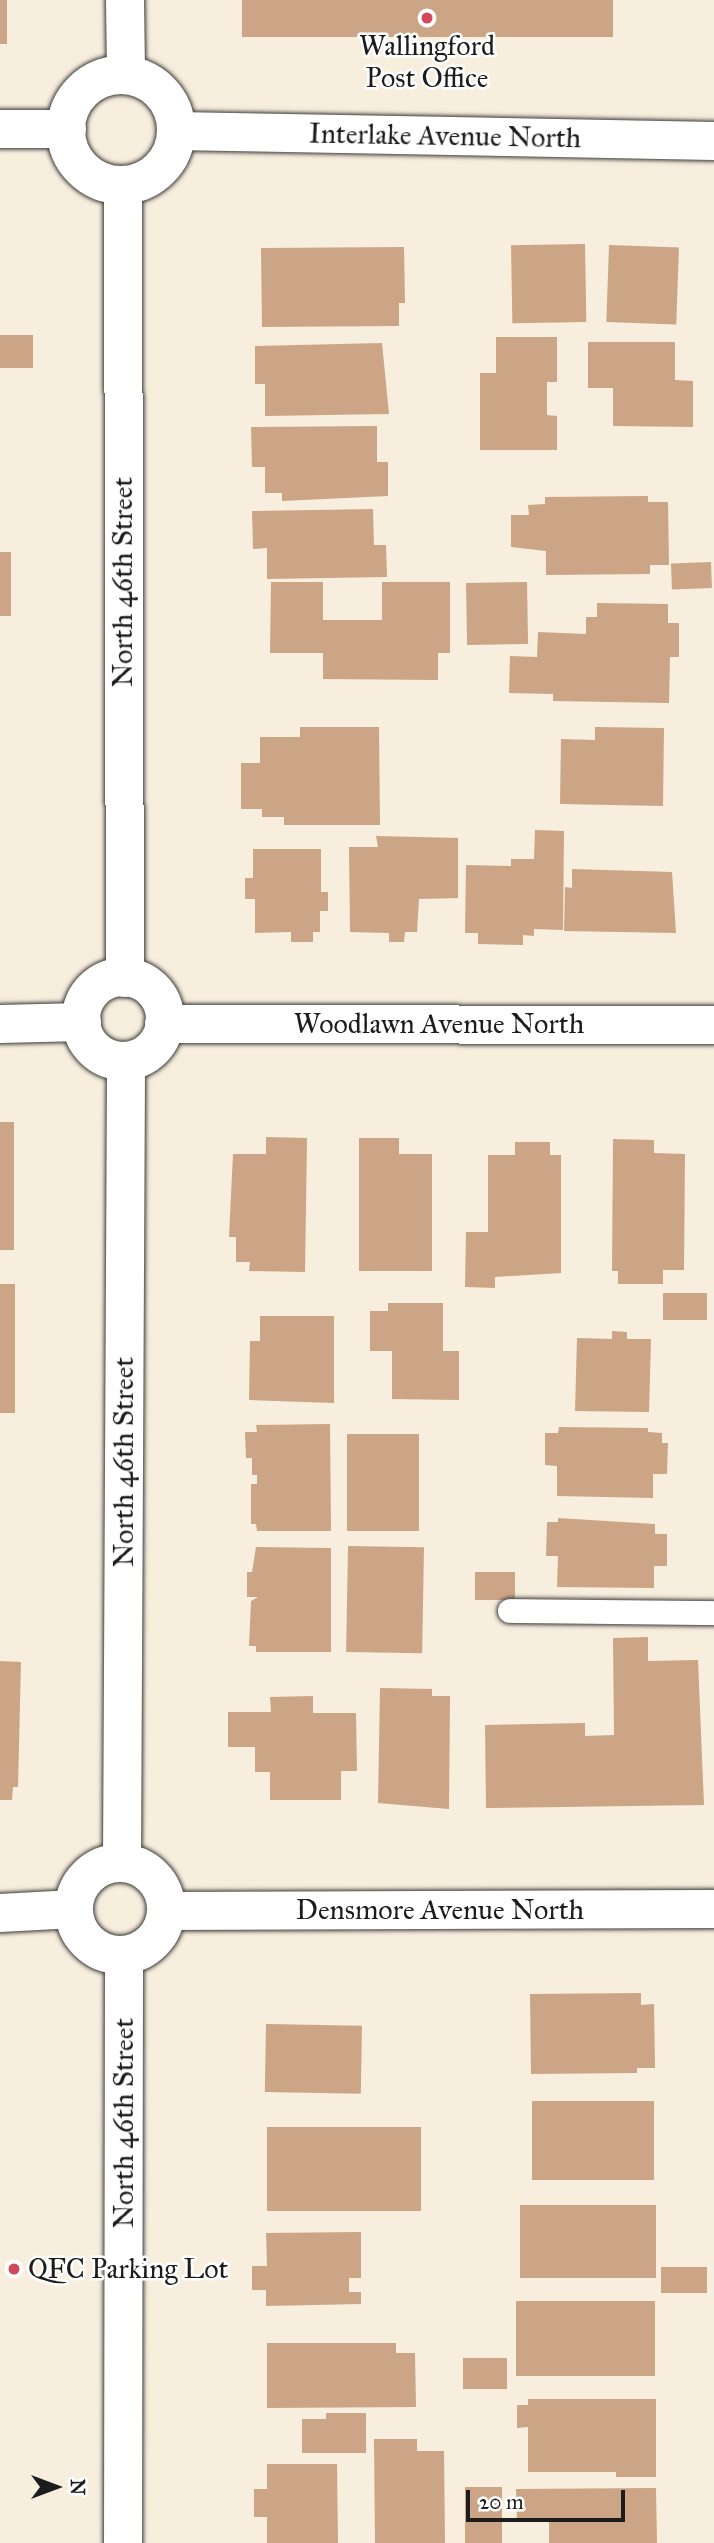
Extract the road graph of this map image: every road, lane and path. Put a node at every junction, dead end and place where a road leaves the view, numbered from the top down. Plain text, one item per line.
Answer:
1 (125, 0) edge
2 (126, 75) junction
3 (0, 129) edge
4 (67, 129) junction
5 (176, 131) junction
6 (714, 141) edge
7 (122, 185) junction
8 (125, 978) junction
9 (82, 1022) junction
10 (0, 1024) edge
11 (164, 1024) junction
12 (714, 1025) edge
13 (126, 1061) junction
14 (510, 1611) dead end
15 (714, 1613) edge
16 (122, 1863) junction
17 (74, 1909) junction
18 (714, 1909) edge
19 (167, 1911) junction
20 (0, 1913) edge
21 (124, 1956) junction
22 (123, 2543) edge

1 - 2 street
2 - 4 street
2 - 5 street
3 - 4 street
4 - 7 street
5 - 6 street, Interlake Avenue North
5 - 7 street
7 - 8 street, North 46th Street
8 - 9 street
8 - 11 street
9 - 10 street
9 - 13 street
11 - 12 street, Woodlawn Avenue North
11 - 13 street
13 - 16 street, North 46th Street
14 - 15 lane
16 - 17 street
16 - 19 street
17 - 20 street
17 - 21 street
18 - 19 street, Densmore Avenue North
19 - 21 street
21 - 22 street, North 46th Street

